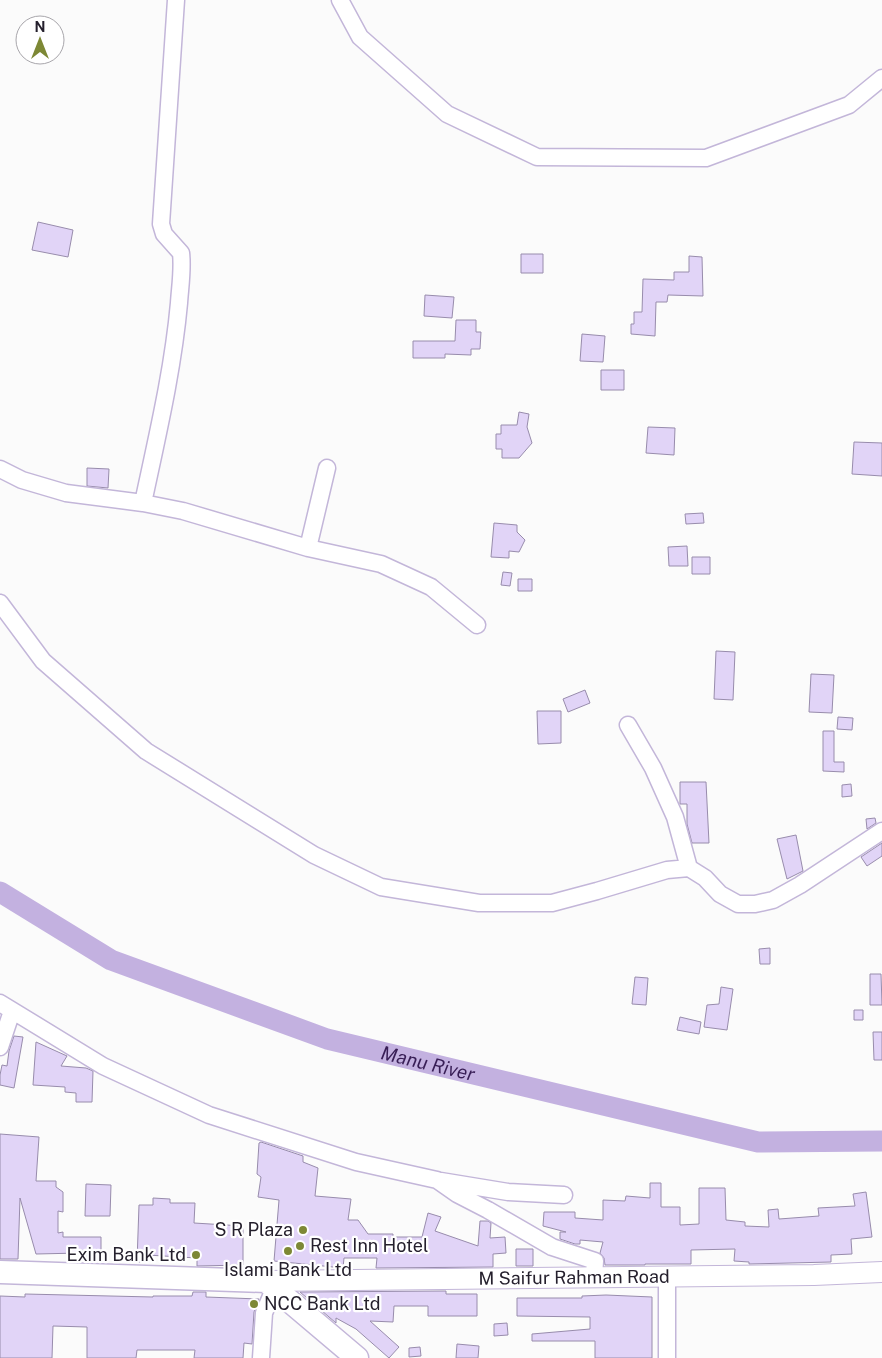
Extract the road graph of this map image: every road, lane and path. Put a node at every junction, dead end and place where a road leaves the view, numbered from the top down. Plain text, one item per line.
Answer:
1 (176, 0) edge
2 (340, 0) edge
3 (882, 78) edge
4 (327, 468) dead end
5 (0, 469) edge
6 (143, 503) junction
7 (308, 548) junction
8 (0, 603) edge
9 (478, 625) dead end
10 (628, 725) dead end
11 (882, 831) edge
12 (689, 868) junction
13 (6, 1007) edge
14 (0, 1047) edge
15 (437, 1180) junction
16 (564, 1195) dead end
17 (0, 1272) edge
18 (882, 1272) edge
19 (667, 1276) junction
20 (594, 1277) junction
21 (270, 1285) junction
22 (261, 1358) edge
23 (358, 1358) edge
24 (667, 1358) edge

1 - 6 street
2 - 3 street
4 - 7 street
5 - 6 street
6 - 7 street
7 - 9 street
8 - 12 street
10 - 12 street
11 - 12 street
13 - 14 street
13 - 15 street
15 - 16 street
15 - 20 street
17 - 21 highway
18 - 19 main road, M Saifur Rahman Road
19 - 20 main road, M Saifur Rahman Road
19 - 24 street
20 - 21 main road, M Saifur Rahman Road
21 - 22 street
21 - 23 highway

